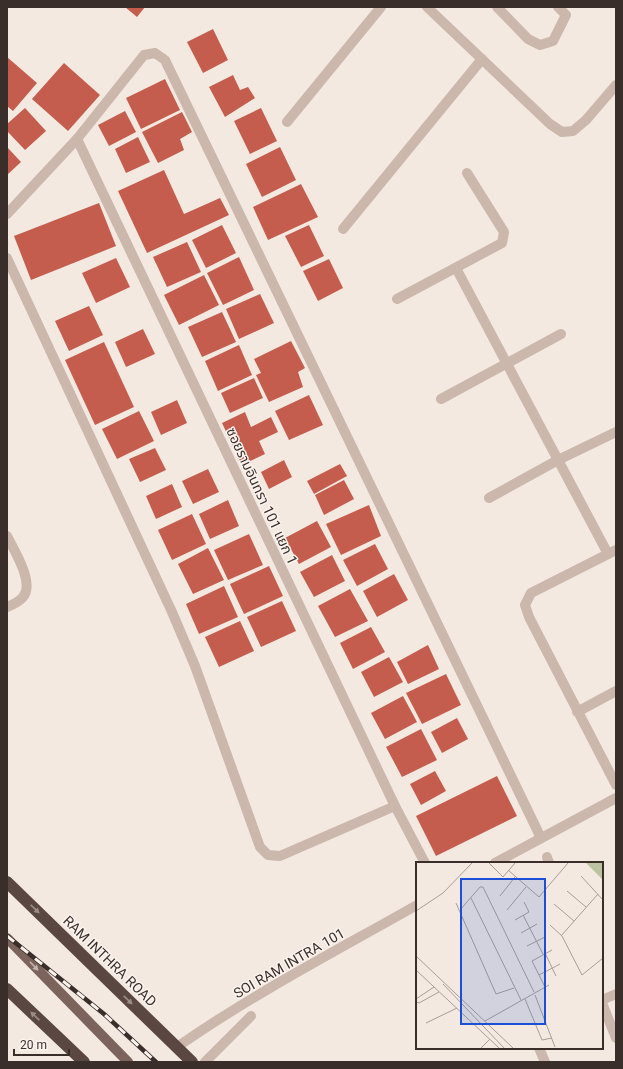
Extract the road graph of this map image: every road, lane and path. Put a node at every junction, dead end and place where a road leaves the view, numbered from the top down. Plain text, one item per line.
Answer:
1 (381, 7) edge
2 (427, 7) edge
3 (497, 7) edge
4 (558, 7) edge
5 (482, 59) junction
6 (616, 85) edge
7 (287, 122) dead end
8 (77, 140) junction
9 (467, 173) dead end
10 (7, 214) edge
11 (343, 229) dead end
12 (7, 258) edge
13 (456, 268) junction
14 (397, 299) dead end
15 (561, 334) dead end
16 (507, 364) junction
17 (441, 399) dead end
18 (616, 432) edge
19 (558, 460) junction
20 (489, 498) dead end
21 (7, 536) edge
22 (612, 552) edge
23 (7, 607) edge
24 (616, 691) edge
25 (577, 712) junction
26 (616, 785) edge
27 (616, 798) edge
28 (395, 806) junction
29 (541, 838) junction
30 (424, 862) edge
31 (497, 862) edge
32 (7, 882) edge
33 (416, 906) edge
34 (7, 938) edge
35 (7, 989) edge
36 (616, 994) edge
37 (603, 1000) edge
38 (603, 1006) edge
39 (252, 1016) dead end
40 (605, 1016) edge
41 (616, 1038) edge
42 (177, 1048) junction
43 (539, 1049) edge
44 (84, 1062) edge
45 (128, 1062) edge
46 (192, 1062) edge
47 (205, 1062) edge
48 (545, 1062) edge

1 - 7 street
2 - 5 street
3 - 4 street
5 - 6 street
5 - 11 street
8 - 10 street
8 - 28 street, ซอยรามอินทรา 101 แยก 1
8 - 29 street
9 - 13 street
12 - 28 street
13 - 14 street
13 - 16 street
15 - 16 street
16 - 17 street
16 - 19 street
18 - 19 street
19 - 20 street
19 - 22 street
21 - 23 street
22 - 25 street
24 - 25 street
25 - 26 street
27 - 29 street
28 - 30 street, ซอยรามอินทรา 101 แยก 1
29 - 31 street
32 -> 42 highway, RAM INTHRA ROAD
33 - 42 street, SOI RAM INTRA 101
34 -> 45 main road
44 -> 35 highway
36 - 37 street
38 - 40 street
39 - 47 street
40 - 41 street
42 - 46 highway, RAM INTHRA ROAD
43 - 48 street

